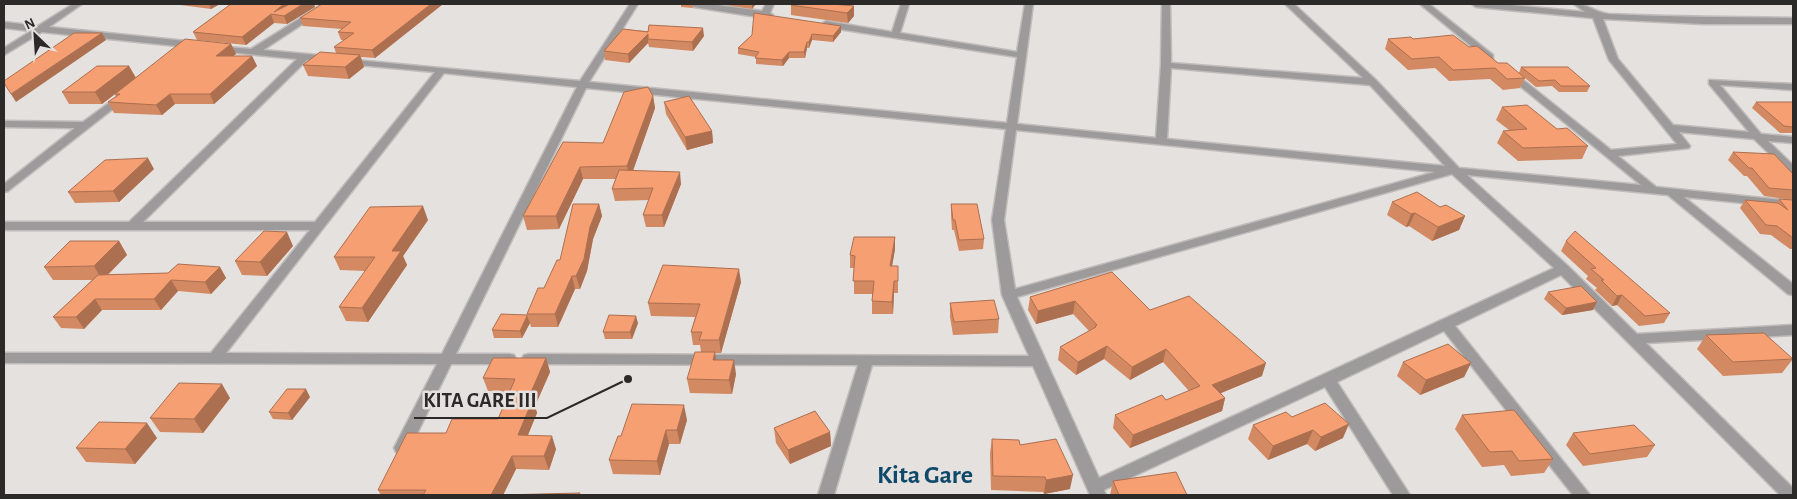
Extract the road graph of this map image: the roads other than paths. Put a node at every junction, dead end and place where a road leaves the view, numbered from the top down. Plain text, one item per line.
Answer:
1 (78, 4) edge
2 (329, 4) edge
3 (634, 4) edge
4 (694, 4) edge
5 (770, 4) edge
6 (905, 4) edge
7 (1029, 4) edge
8 (1166, 4) edge
9 (1289, 4) edge
10 (1424, 4) edge
11 (1476, 4) edge
12 (1578, 4) edge
13 (764, 15) junction
14 (1597, 16) junction
15 (782, 18) edge
16 (1793, 21) edge
17 (820, 23) edge
18 (4, 25) edge
19 (40, 29) junction
20 (895, 35) junction
21 (187, 44) junction
22 (254, 51) junction
23 (4, 52) edge
24 (1021, 54) junction
25 (173, 56) edge
26 (305, 56) junction
27 (1166, 65) junction
28 (442, 70) junction
29 (1373, 82) junction
30 (583, 84) junction
31 (1793, 87) edge
32 (129, 91) edge
33 (4, 124) edge
34 (85, 125) junction
35 (1010, 126) junction
36 (1670, 128) junction
37 (1758, 137) junction
38 (1793, 140) edge
39 (1161, 141) junction
40 (1609, 154) junction
41 (1455, 170) junction
42 (1793, 170) edge
43 (4, 189) edge
44 (1652, 190) junction
45 (1671, 191) junction
46 (1793, 204) edge
47 (4, 226) edge
48 (132, 226) junction
49 (319, 226) junction
50 (1562, 269) junction
51 (1793, 291) edge
52 (1009, 295) junction
53 (1446, 324) junction
54 (1793, 330) edge
55 (1633, 339) junction
56 (215, 358) junction
57 (447, 359) junction
58 (7, 361) edge
59 (866, 361) junction
60 (1039, 361) junction
61 (1328, 380) junction
62 (396, 461) edge
63 (1096, 491) edge
64 (826, 495) edge
65 (1402, 495) edge
66 (1582, 495) edge
67 (1790, 495) edge

1 - 19 street
2 - 22 street
3 - 30 street
4 - 13 street
5 - 13 street
6 - 20 street
7 - 24 street
8 - 27 street
9 - 29 street
10 - 40 street
11 - 14 street
12 - 14 street
13 - 15 street
14 - 16 street
14 - 36 street
17 - 20 street
18 - 19 street
19 - 21 street
19 - 23 street
20 - 24 street
21 - 22 street
21 - 25 street
22 - 26 street
24 - 35 street
26 - 28 street
26 - 48 street
27 - 29 street
27 - 39 street
28 - 30 street
28 - 49 street
29 - 41 street
30 - 35 street
30 - 57 street
31 - 37 street
32 - 34 street
33 - 34 street
34 - 43 street
35 - 39 street
35 - 52 street
36 - 37 street
36 - 40 street
37 - 38 street
37 - 42 street
39 - 41 street
40 - 44 street
41 - 44 street
41 - 50 street
41 - 52 street
44 - 45 street
45 - 46 street
45 - 51 street
47 - 48 street
48 - 49 street
49 - 56 street
50 - 53 street
50 - 55 street
52 - 60 street
53 - 61 street
53 - 66 street
54 - 55 street
55 - 67 street
56 - 57 street
56 - 58 street
57 - 59 street
57 - 62 street
59 - 60 street
59 - 64 street
60 - 63 street
61 - 63 street
61 - 65 street

